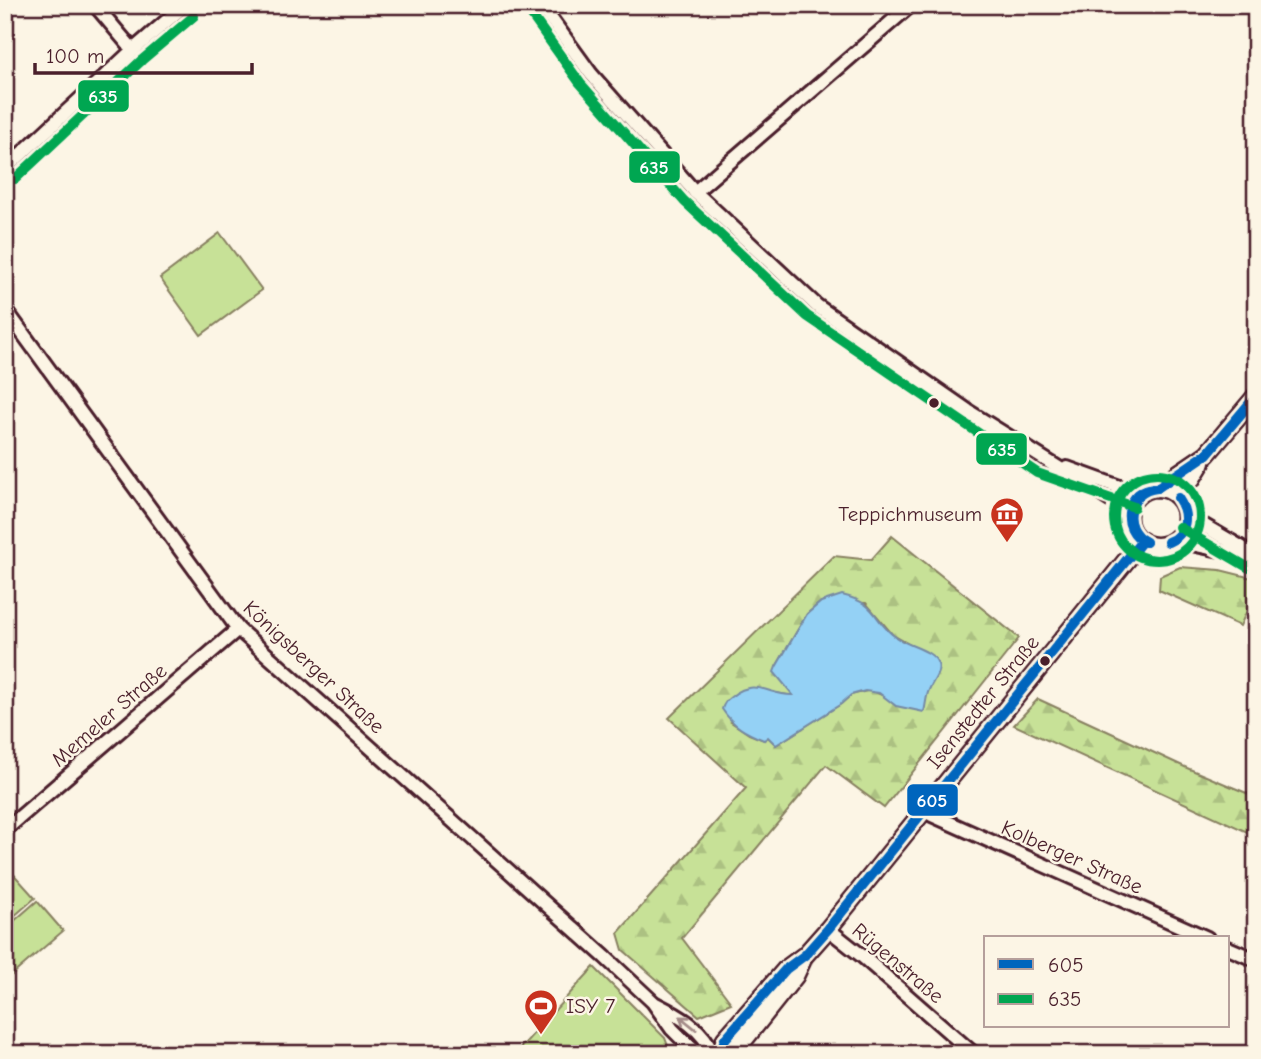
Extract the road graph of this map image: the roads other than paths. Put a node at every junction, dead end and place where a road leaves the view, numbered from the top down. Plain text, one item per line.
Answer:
1 (95, 5) edge
2 (185, 5) edge
3 (541, 5) edge
4 (911, 5) edge
5 (132, 50) junction
6 (5, 169) edge
7 (695, 192) junction
8 (5, 310) edge
9 (1256, 396) edge
10 (1207, 454) junction
11 (1044, 461) junction
12 (1157, 488) junction
13 (1139, 494) junction
14 (1180, 498) junction
15 (1186, 515) junction
16 (1128, 516) junction
17 (1142, 541) junction
18 (1173, 541) junction
19 (1254, 555) edge
20 (238, 629) junction
21 (923, 809) junction
22 (5, 830) edge
23 (828, 929) junction
24 (1203, 936) edge
25 (1230, 949) edge
26 (805, 955) junction
27 (1256, 960) edge
28 (653, 1002) junction
29 (697, 1054) edge
30 (713, 1054) edge
31 (720, 1054) edge
32 (733, 1054) edge
33 (974, 1054) edge

1 - 5 street
2 - 5 street
3 - 7 street
4 - 7 street
5 - 6 street
7 - 11 street
8 - 20 street, Königsberger Straße
9 - 10 street
10 - 12 street
10 - 14 street
11 - 13 street
11 - 16 street
12 - 13 street
12 - 14 street
13 - 16 street
14 - 15 street
15 - 18 street
15 - 19 street
16 - 17 street
17 - 18 street
17 - 21 street, Isenstedter Straße
18 - 19 street
20 - 22 street, Memeler Straße
20 - 28 street, Königsberger Straße
21 - 23 street, Isenstedter Straße
21 - 24 street, Kolberger Straße
23 - 26 street, Isenstedter Straße
23 - 33 street, Rügenstraße
25 - 27 street
26 - 31 street, Isenstedter Straße
26 - 32 street, Isenstedter Straße
28 - 29 street, Königsberger Straße
30 -> 28 street, Königsberger Straße

